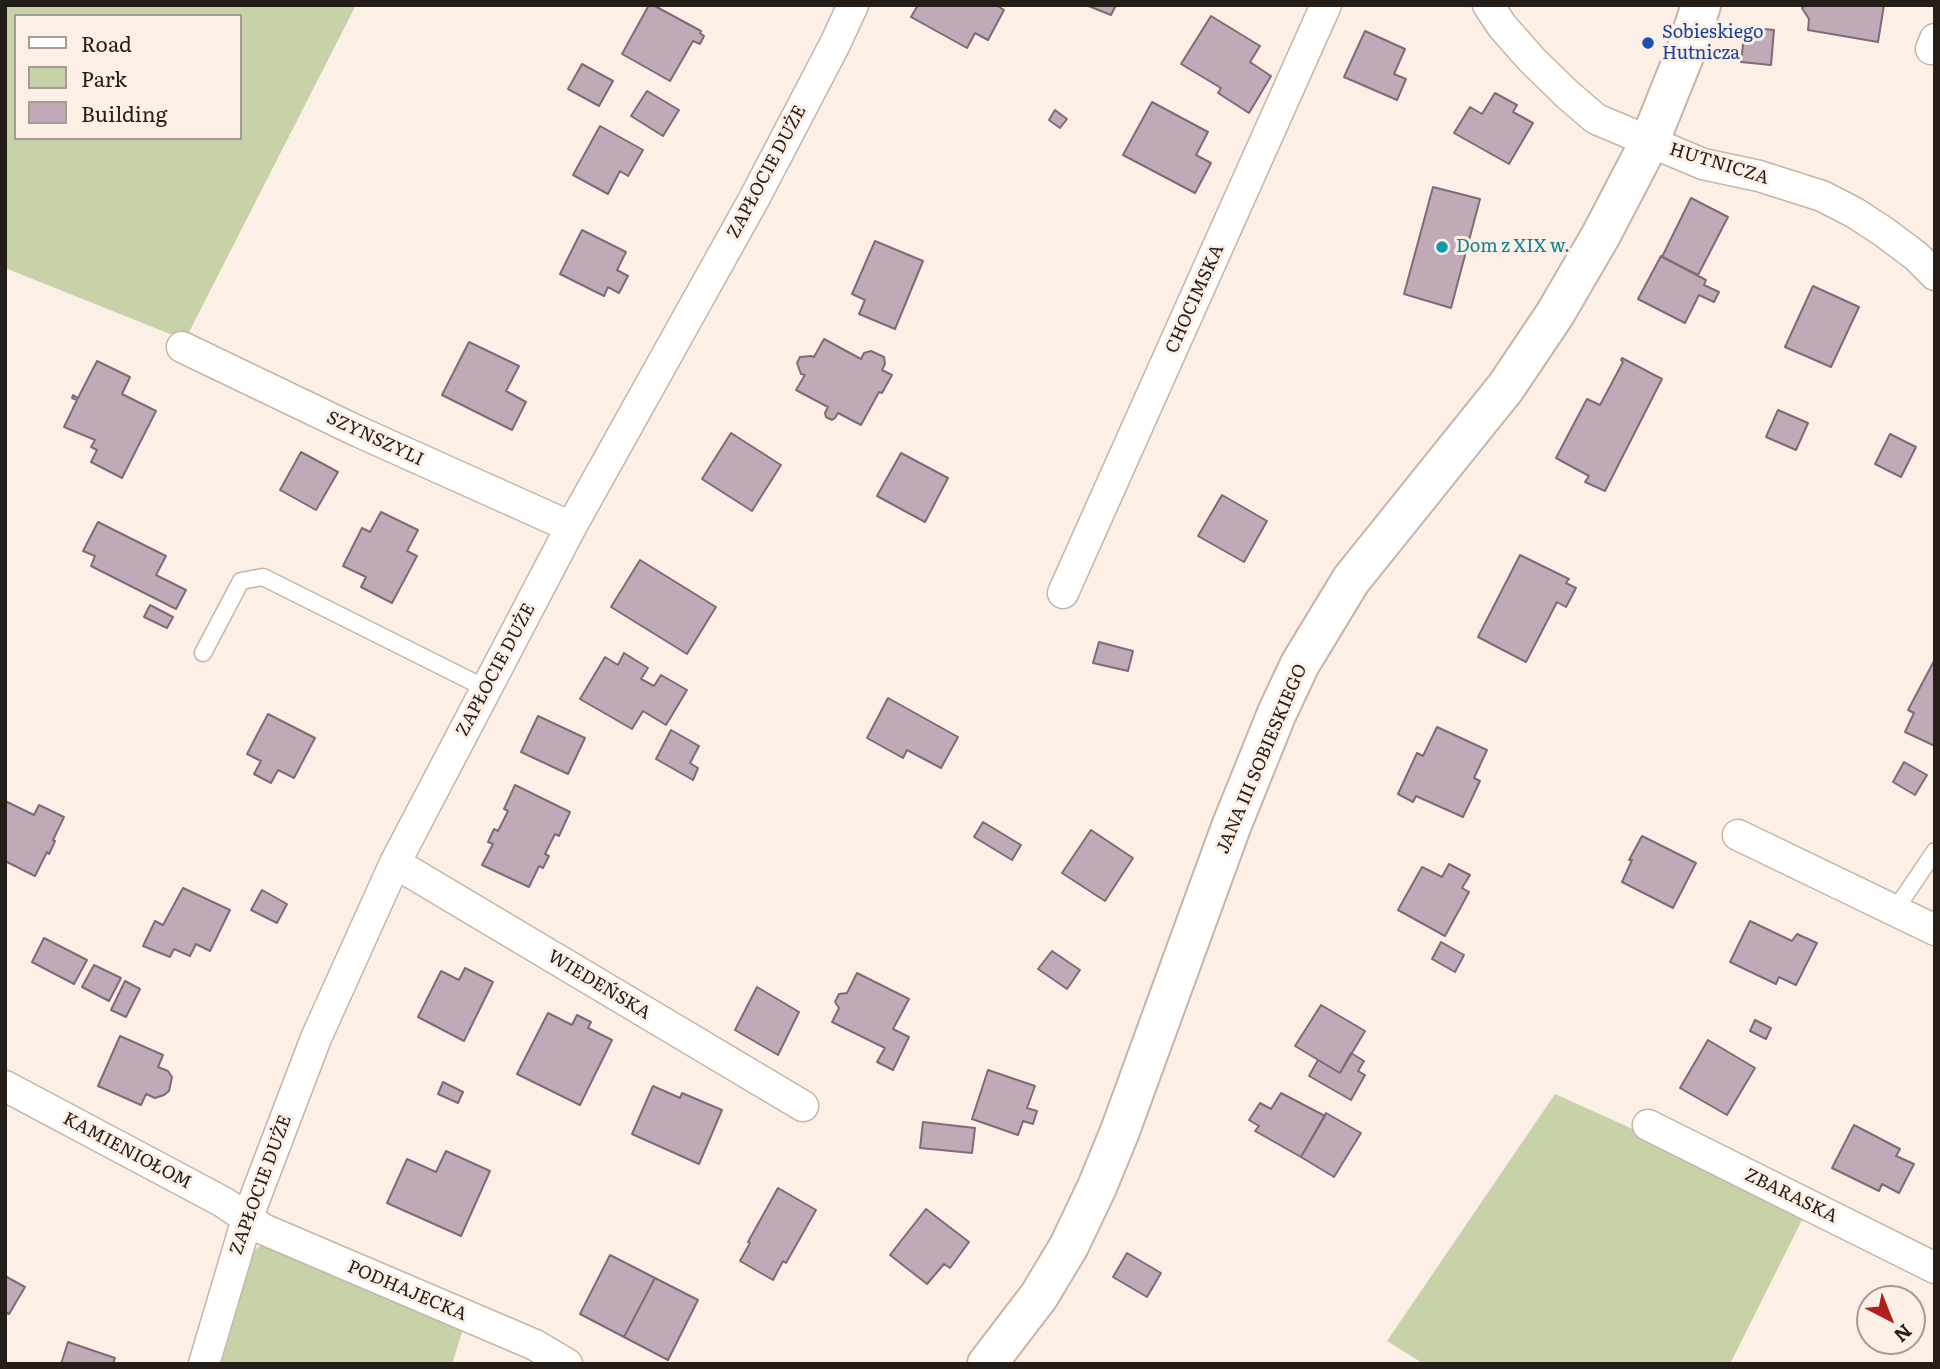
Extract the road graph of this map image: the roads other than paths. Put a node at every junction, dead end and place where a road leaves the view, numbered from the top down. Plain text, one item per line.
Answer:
1 (853, 5) edge
2 (1326, 5) edge
3 (1488, 5) edge
4 (1701, 5) edge
5 (1649, 143) junction
6 (1935, 275) edge
7 (182, 347) dead end
8 (571, 527) junction
9 (1063, 593) dead end
10 (203, 653) dead end
11 (487, 690) junction
12 (1738, 835) dead end
13 (1935, 851) edge
14 (395, 863) junction
15 (1895, 910) junction
16 (1935, 930) edge
17 (5, 1086) edge
18 (803, 1106) dead end
19 (1648, 1125) dead end
20 (247, 1219) junction
21 (1935, 1268) edge
22 (204, 1364) edge
23 (567, 1364) edge
24 (987, 1364) edge

1 - 8 street, ZAPŁOCIE DUŻE
2 - 9 street, CHOCIMSKA
3 - 5 street, HUTNICZA
4 - 5 street, JANA III SOBIESKIEGO
5 - 6 street, HUTNICZA
5 - 24 street, JANA III SOBIESKIEGO
7 - 8 street, SZYNSZYLI
8 - 11 street, ZAPŁOCIE DUŻE
10 - 11 lane
11 - 14 street, ZAPŁOCIE DUŻE
12 - 15 street
13 - 15 lane
14 - 18 street, WIEDEŃSKA
14 - 20 street, ZAPŁOCIE DUŻE
15 - 16 street
17 - 20 street, KAMIENIOŁOM
19 - 21 street, ZBARASKA
20 - 22 street, ZAPŁOCIE DUŻE
20 - 23 street, PODHAJECKA

